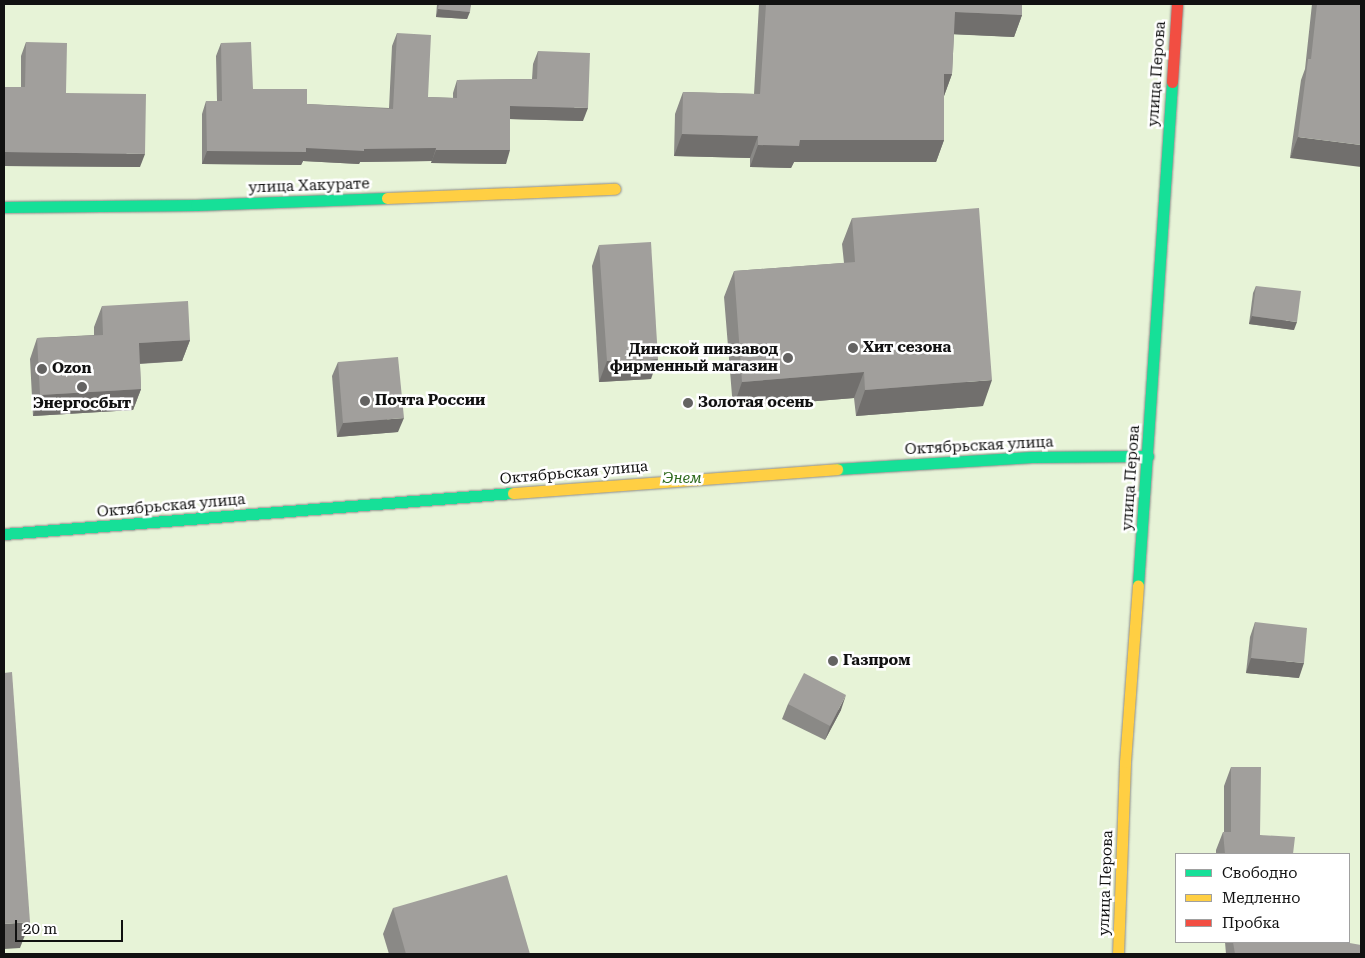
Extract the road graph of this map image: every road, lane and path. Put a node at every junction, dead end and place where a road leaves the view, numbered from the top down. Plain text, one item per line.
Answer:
1 (1177, 4) edge
2 (615, 189) dead end
3 (4, 207) edge
4 (1148, 456) junction
5 (4, 534) edge
6 (1118, 954) edge

1 - 4 main road, улица Перова
2 - 3 main road, улица Хакурате
4 - 5 main road, Октябрьская улица
4 - 6 main road, улица Перова

